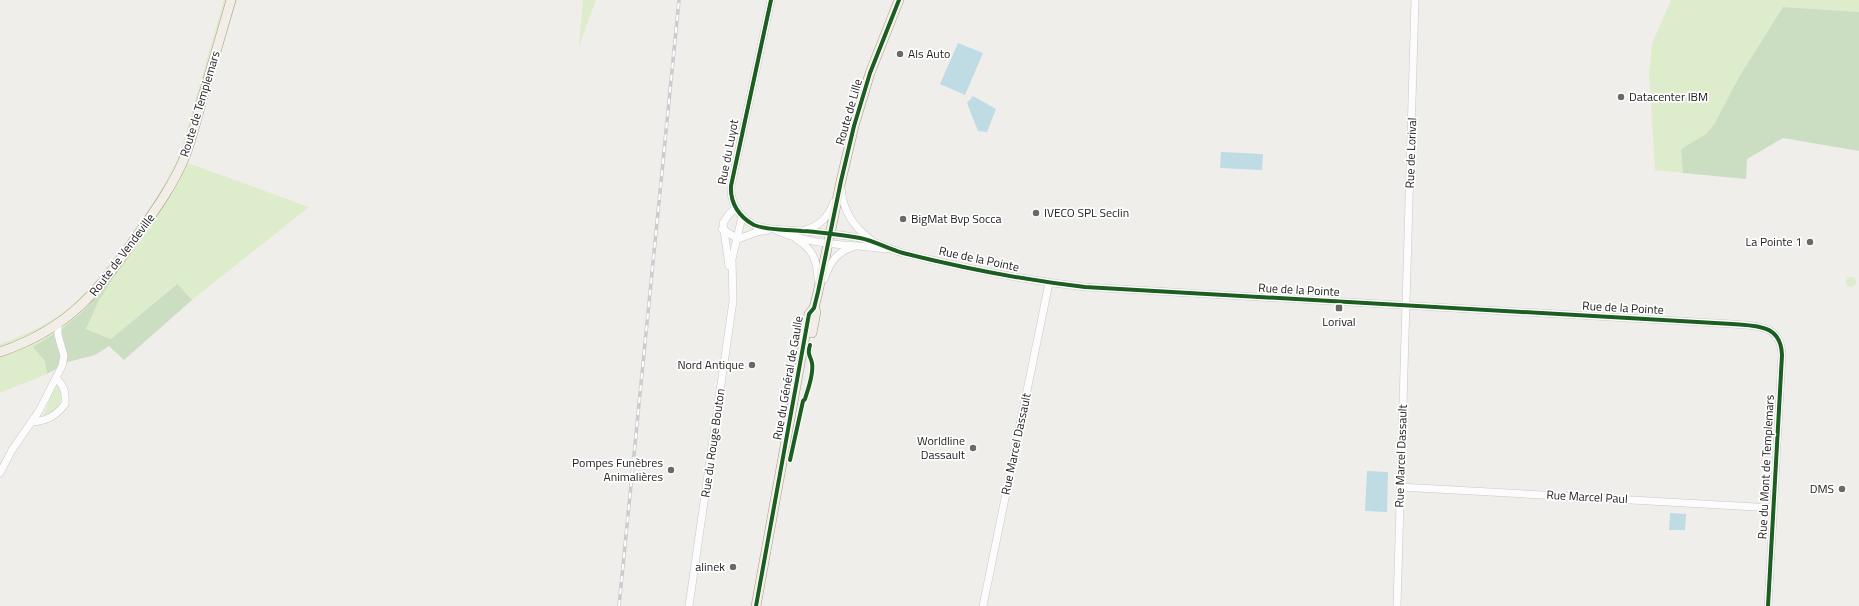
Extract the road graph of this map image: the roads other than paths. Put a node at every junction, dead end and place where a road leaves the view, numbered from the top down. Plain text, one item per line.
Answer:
1 (231, 0) edge
2 (771, 0) edge
3 (899, 0) edge
4 (1415, 0) edge
5 (841, 181) junction
6 (159, 203) joint
7 (736, 208) junction
8 (742, 217) junction
9 (722, 229) junction
10 (775, 230) junction
11 (803, 231) junction
12 (794, 237) junction
13 (829, 238) junction
14 (738, 239) junction
15 (872, 241) junction
16 (864, 246) junction
17 (898, 251) junction
18 (732, 279) junction
19 (1049, 283) junction
20 (818, 292) junction
21 (1406, 306) junction
22 (58, 324) junction
23 (1772, 332) joint
24 (0, 352) edge
25 (56, 378) junction
26 (31, 422) junction
27 (0, 473) edge
28 (1400, 487) junction
29 (1774, 508) junction
30 (689, 606) edge
31 (756, 606) edge
32 (983, 606) edge
33 (1397, 606) edge
34 (1768, 606) edge

1 - 6 main road, Route de Templemars
2 - 7 street, Rue du Luyot
3 - 5 main road, Route de Lille
4 - 21 street, Rue de Lorival
5 - 11 street
5 - 13 main road, Route de Lille
5 - 15 street
6 - 22 main road, Route de Vendeville
7 - 8 street, Rue du Luyot
7 - 9 street
8 - 10 street, Rue du Luyot
8 - 14 street, Rue du Rouge Bouton
9 - 14 street
9 - 18 street, Rue du Rouge Bouton
10 - 11 street, Rue du Luyot
10 - 12 street
10 - 14 street
11 - 13 street, Rue du Luyot
12 - 13 street
12 - 20 street
13 - 15 street, Rue de la Pointe
13 - 16 street
13 - 20 main road, Rue du Général de Gaulle
14 - 18 street, Rue du Rouge Bouton
15 - 17 street, Rue de la Pointe
16 - 17 street
16 - 20 street
17 - 19 street, Rue de la Pointe
18 - 30 street, Rue du Rouge Bouton
19 - 21 street, Rue de la Pointe
19 - 32 street, Rue Marcel Dassault
20 - 31 main road, Rue du Général de Gaulle
21 - 23 street, Rue de la Pointe
21 - 28 street, Rue Marcel Dassault
22 - 24 main road, Route de Vendeville
22 - 25 street
23 - 29 street, Rue du Mont de Templemars
25 - 26 street
25 - 26 street
26 - 27 street
28 - 29 street, Rue Marcel Paul
28 - 33 street, Rue Marcel Dassault
29 - 34 street, Rue du Mont de Templemars

